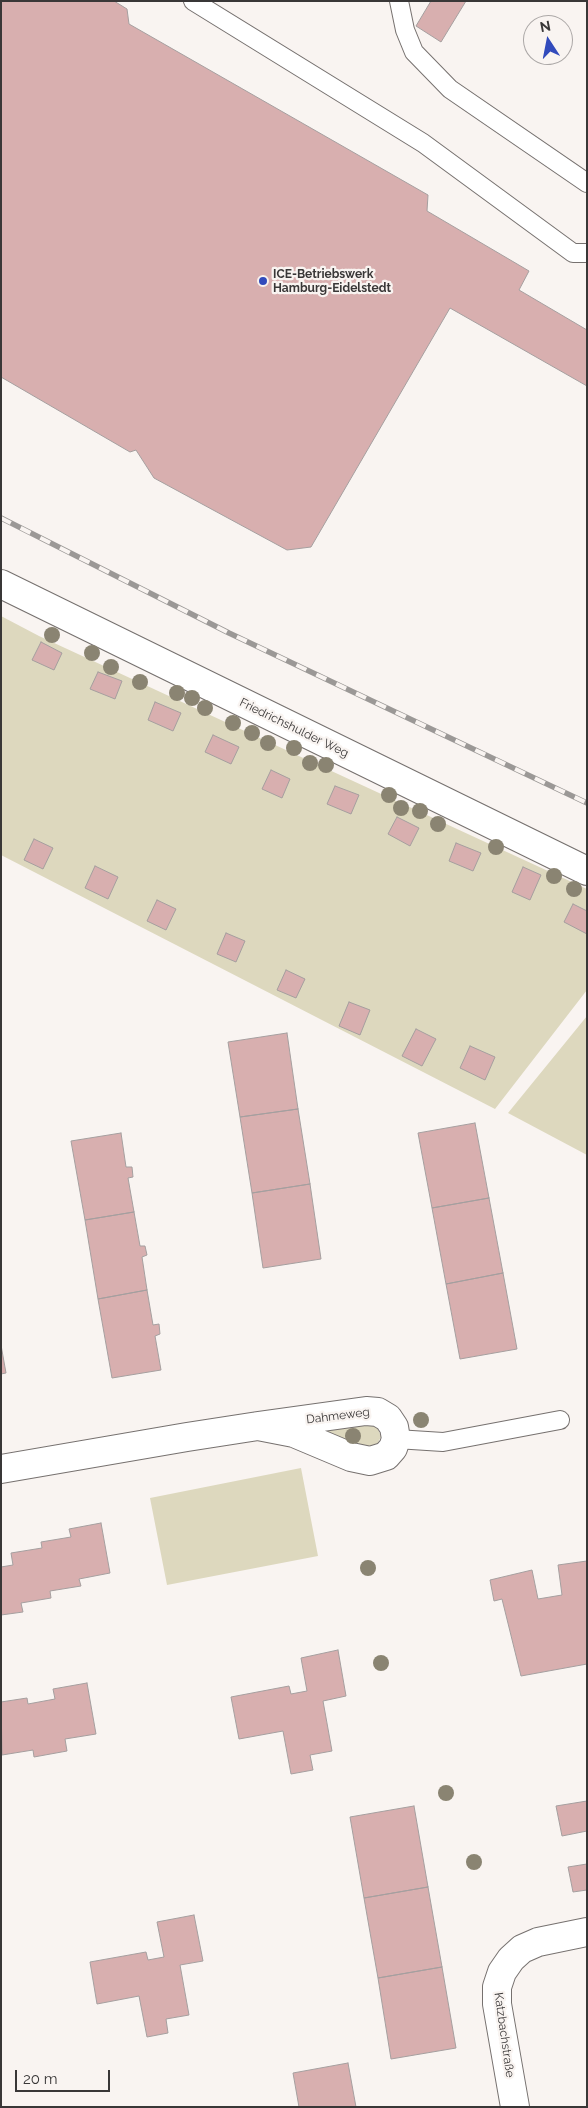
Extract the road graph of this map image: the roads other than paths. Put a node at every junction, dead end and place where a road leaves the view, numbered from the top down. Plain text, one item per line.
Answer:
1 (193, 1) edge
2 (399, 1) edge
3 (587, 183) edge
4 (587, 253) edge
5 (1, 584) edge
6 (587, 871) edge
7 (560, 1420) dead end
8 (258, 1426) junction
9 (396, 1439) junction
10 (1, 1469) edge
11 (587, 1932) edge
12 (515, 2107) edge

1 - 4 lane
2 - 3 lane
5 - 6 street, Friedrichshulder Weg
7 - 9 lane
8 - 9 street, Dahmeweg
8 - 9 street, Dahmeweg
8 - 10 street, Dahmeweg
11 - 12 street, Katzbachstraße

